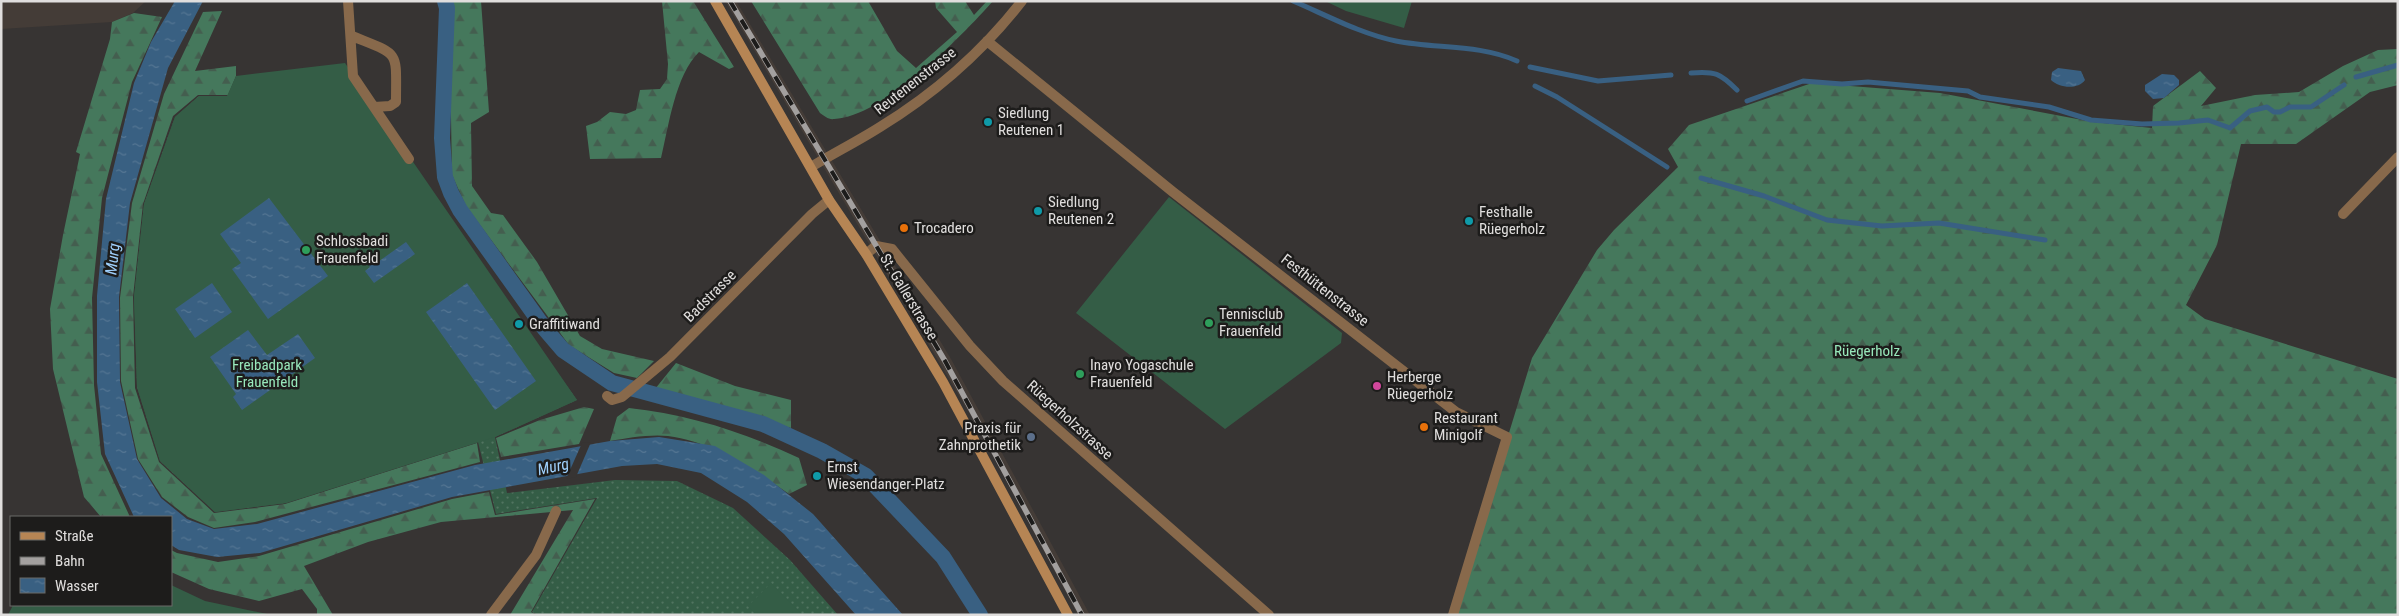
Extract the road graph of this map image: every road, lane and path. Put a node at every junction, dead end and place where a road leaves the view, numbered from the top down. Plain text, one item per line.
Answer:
1 (348, 1) edge
2 (715, 1) edge
3 (1022, 1) edge
4 (352, 36) junction
5 (986, 42) junction
6 (374, 107) junction
7 (2398, 157) edge
8 (410, 159) dead end
9 (811, 167) junction
10 (829, 200) junction
11 (2342, 214) dead end
12 (866, 254) junction
13 (607, 396) dead end
14 (556, 512) dead end
15 (491, 615) edge
16 (1068, 615) edge
17 (1269, 615) edge
18 (1453, 615) edge

1 - 4 street
2 - 9 main road, St. Gallerstrasse
3 - 5 street, Reutenenstrasse
4 - 6 street
4 - 6 street
5 - 9 street, Reutenenstrasse
5 - 18 street, Festhüttenstrasse
6 - 8 street
7 - 11 street
9 - 10 main road, St. Gallerstrasse
10 - 12 main road, St. Gallerstrasse
10 - 13 street, Badstrasse
12 - 16 main road, St. Gallerstrasse
12 - 17 street, Rüegerholzstrasse
14 - 15 street

